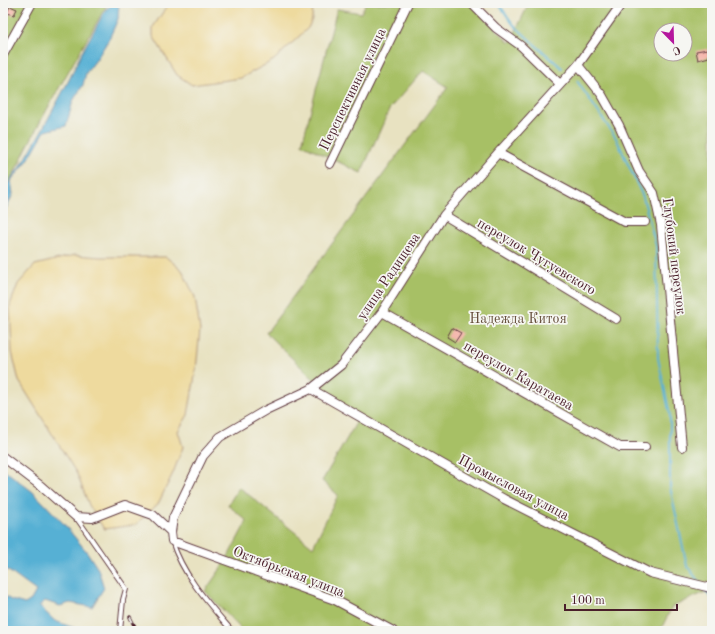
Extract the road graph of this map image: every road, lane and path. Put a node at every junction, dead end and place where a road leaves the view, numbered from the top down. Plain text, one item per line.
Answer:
1 (32, 3) edge
2 (408, 3) edge
3 (471, 3) edge
4 (622, 3) edge
5 (3, 55) edge
6 (578, 65) junction
7 (560, 84) junction
8 (498, 153) junction
9 (330, 164) dead end
10 (444, 216) junction
11 (645, 222) dead end
12 (382, 312) junction
13 (616, 320) dead end
14 (311, 389) junction
15 (646, 447) dead end
16 (682, 447) dead end
17 (3, 457) edge
18 (76, 517) junction
19 (171, 532) junction
20 (172, 542) junction
21 (712, 590) edge
22 (120, 631) edge
23 (232, 631) edge
24 (393, 631) edge

1 - 5 street
2 - 9 street, Перспективная улица
3 - 7 street
4 - 6 street, улица Радищева
6 - 7 street, улица Радищева
6 - 16 street, Глубокий переулок
7 - 8 street, улица Радищева
8 - 10 street, улица Радищева
8 - 11 street
10 - 12 street, улица Радищева
10 - 13 street, переулок Чугуевского
12 - 14 street, улица Радищева
12 - 15 street, переулок Каратаева
14 - 19 street, улица Радищева
14 - 21 street, Промысловая улица
17 - 18 street
18 - 19 street
18 - 22 lane
19 - 20 street, улица Радищева
20 - 23 lane
20 - 24 street, Октябрьская улица

